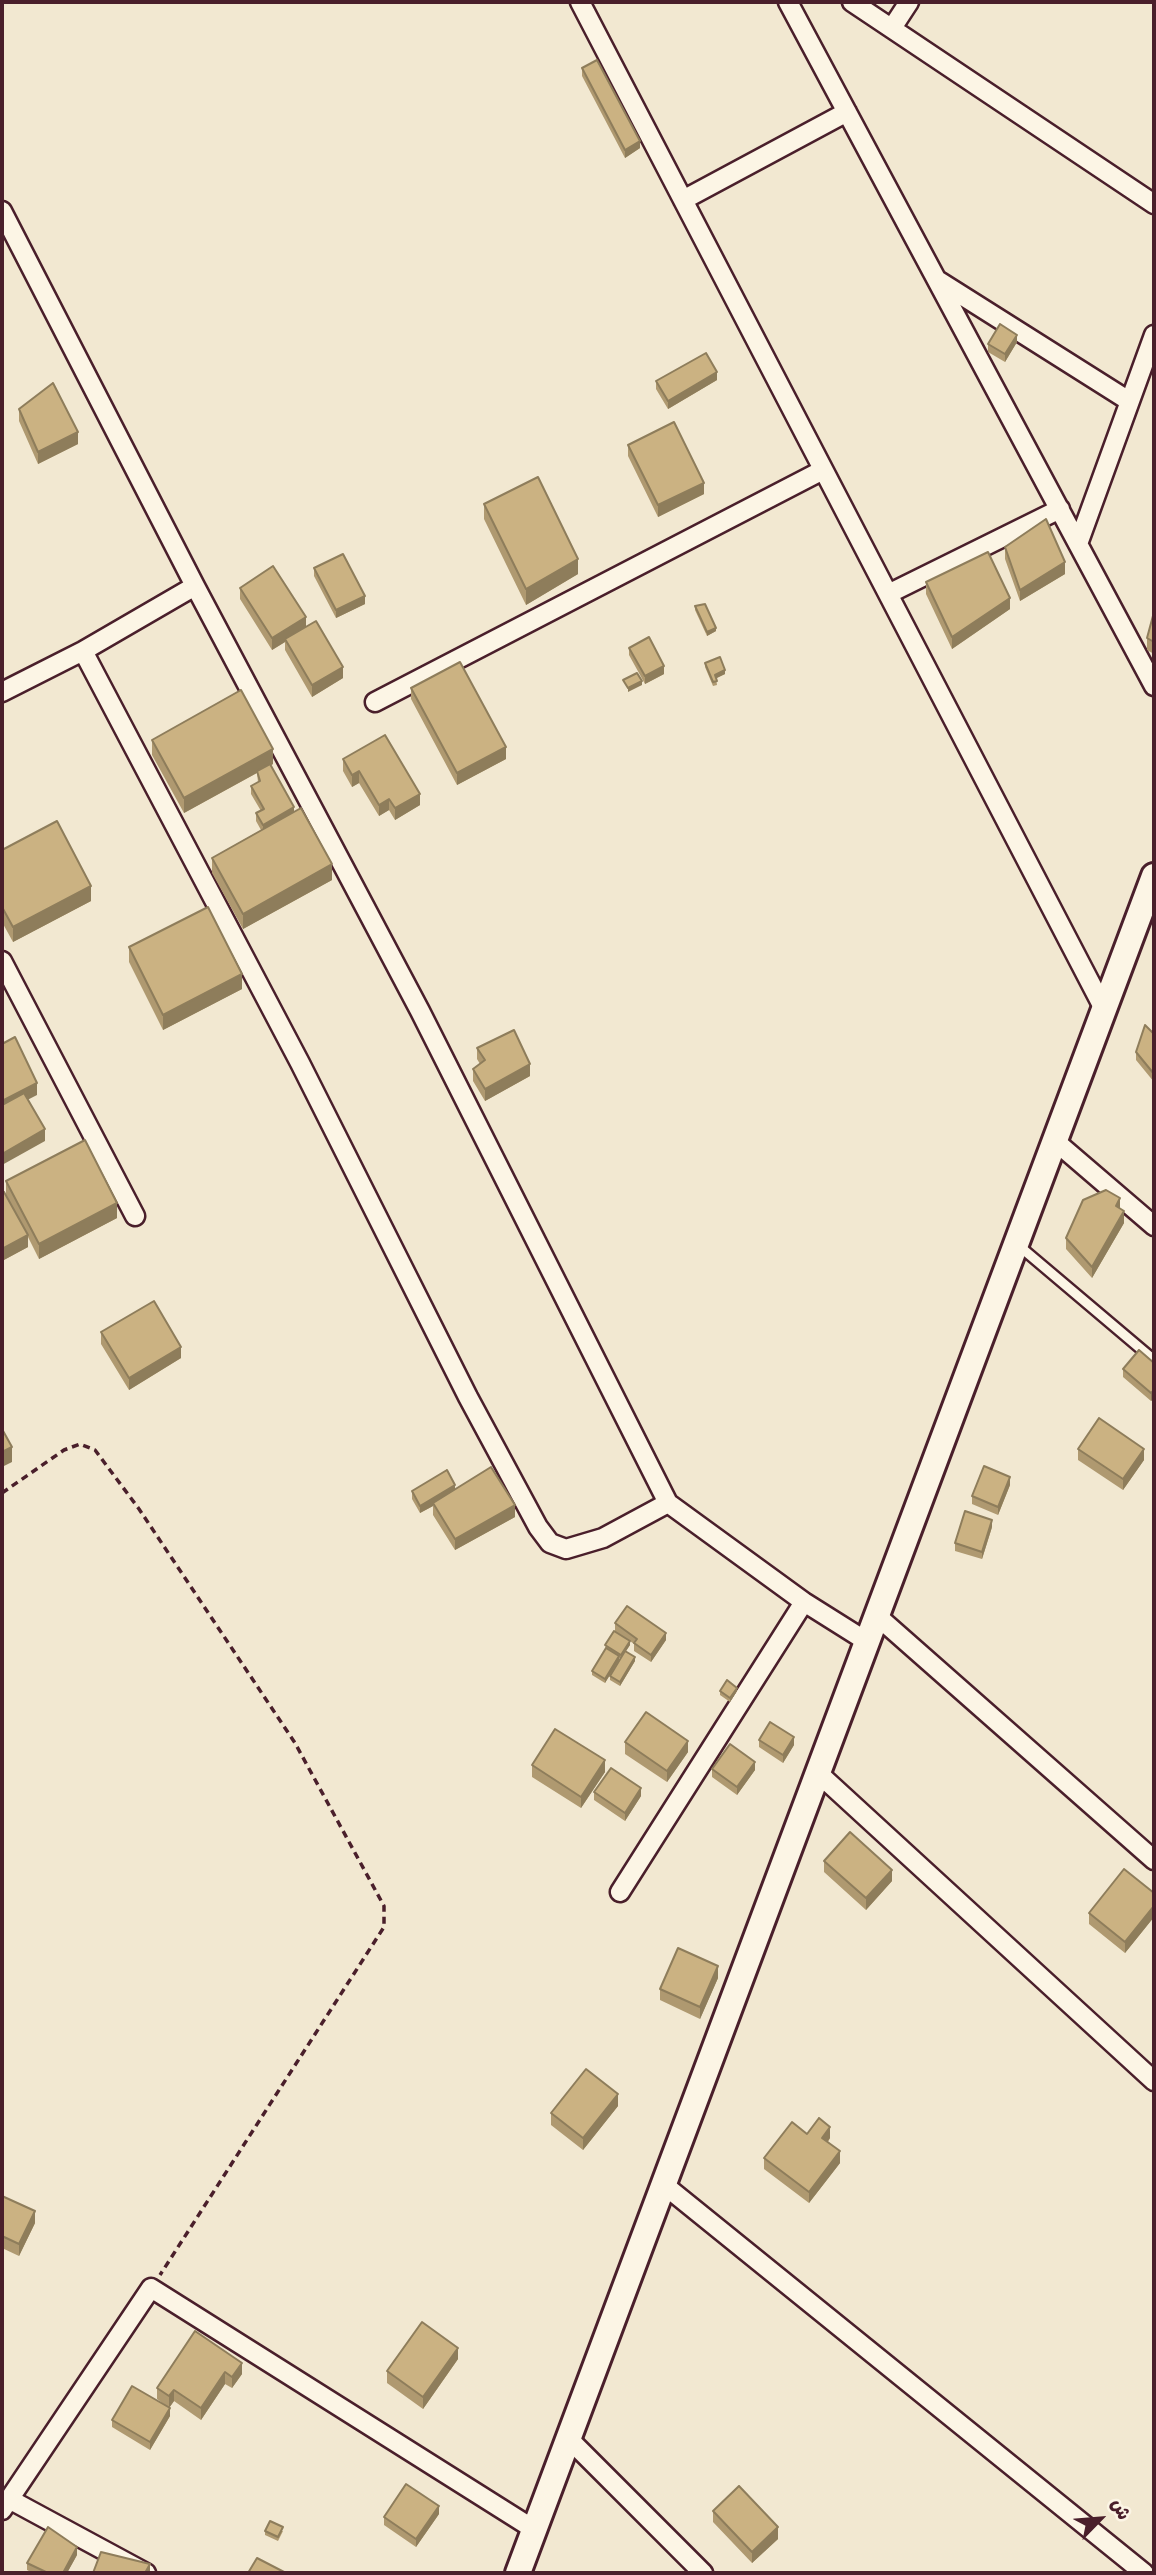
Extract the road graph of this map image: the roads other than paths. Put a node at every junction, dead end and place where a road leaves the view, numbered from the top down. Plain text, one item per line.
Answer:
1 (580, 2) edge
2 (788, 2) edge
3 (852, 2) edge
4 (909, 2) edge
5 (892, 28) junction
6 (847, 112) junction
7 (683, 200) junction
8 (1154, 204) edge
9 (4, 219) edge
10 (936, 279) junction
11 (1154, 335) edge
12 (1129, 401) junction
13 (823, 470) junction
14 (1060, 509) junction
15 (1078, 544) junction
16 (195, 586) junction
17 (888, 594) junction
18 (83, 652) junction
19 (1154, 686) edge
20 (3, 690) edge
21 (374, 702) dead end
22 (1154, 876) edge
23 (2, 961) edge
24 (1104, 1009) junction
25 (1055, 1141) junction
26 (135, 1216) dead end
27 (1154, 1226) edge
28 (1017, 1244) junction
29 (1154, 1360) edge
30 (668, 1503) junction
31 (804, 1602) junction
32 (876, 1615) junction
33 (866, 1641) junction
34 (817, 1772) junction
35 (1154, 1860) edge
36 (620, 1892) dead end
37 (1154, 2081) edge
38 (663, 2184) junction
39 (569, 2440) junction
40 (5, 2504) edge
41 (535, 2530) junction
42 (146, 2573) edge
43 (518, 2573) edge
44 (703, 2573) edge
45 (1144, 2573) edge

1 - 7 street
2 - 6 street
3 - 5 street
4 - 5 street
5 - 8 street
6 - 7 street
6 - 10 street
7 - 13 street
9 - 16 street
10 - 12 street
10 - 14 street
11 - 12 street
12 - 15 street
13 - 17 street
13 - 21 street
14 - 15 street
14 - 17 street
15 - 19 street
16 - 18 street
16 - 30 street
17 - 24 street
18 - 20 street
18 - 30 street
22 - 24 main road
23 - 26 street
24 - 25 main road
25 - 27 street
25 - 28 main road
28 - 29 lane
28 - 32 main road
30 - 31 street
31 - 33 street
31 - 36 street
32 - 33 main road
32 - 35 street
33 - 34 main road
34 - 37 street
34 - 38 main road
38 - 39 main road
38 - 45 street
39 - 41 main road
39 - 44 street
40 - 41 street
40 - 42 street
41 - 43 main road

